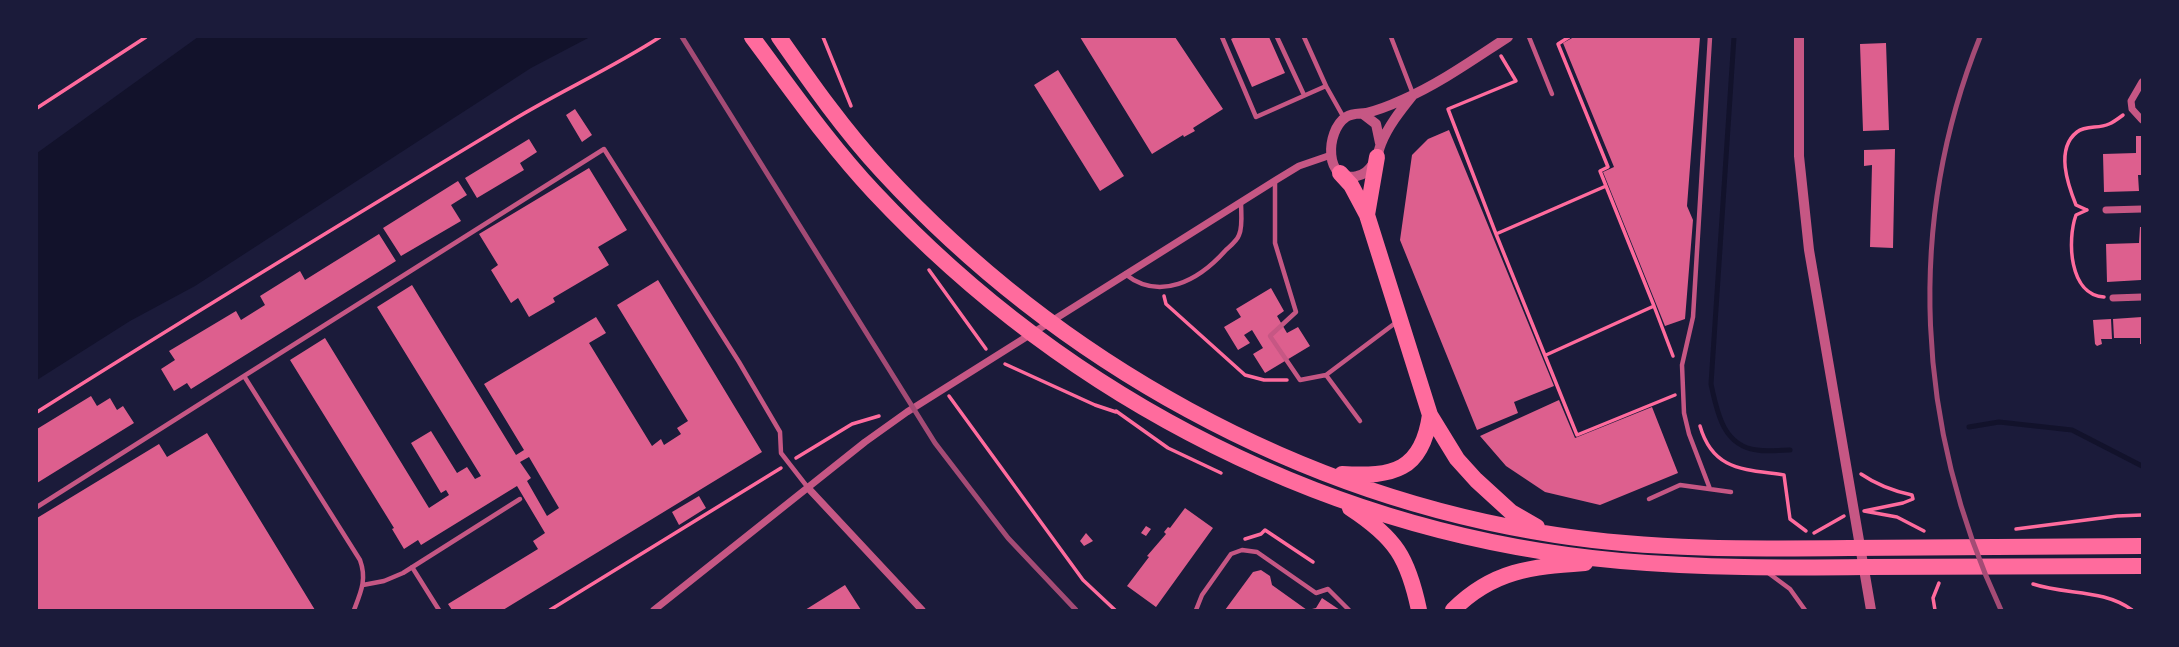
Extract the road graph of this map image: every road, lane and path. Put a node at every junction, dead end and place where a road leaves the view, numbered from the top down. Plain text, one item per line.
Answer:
1 (146, 37) edge
2 (660, 37) edge
3 (752, 37) edge
4 (779, 37) edge
5 (823, 37) edge
6 (1222, 37) edge
7 (1277, 37) edge
8 (1304, 37) edge
9 (1391, 37) edge
10 (1508, 37) edge
11 (1529, 37) edge
12 (1569, 37) edge
13 (1710, 37) edge
14 (1799, 37) edge
15 (1506, 62) dead end
16 (2142, 82) edge
17 (1326, 86) junction
18 (836, 89) dead end
19 (1552, 94) dead end
20 (1304, 95) junction
21 (1413, 95) junction
22 (37, 108) edge
23 (2132, 109) junction
24 (1363, 114) junction
25 (1345, 118) junction
26 (2142, 120) edge
27 (1378, 152) junction
28 (1331, 155) junction
29 (1340, 173) junction
30 (1276, 180) junction
31 (1606, 186) junction
32 (1241, 201) junction
33 (2142, 209) edge
34 (2087, 210) junction
35 (2106, 210) joint
36 (1367, 215) junction
37 (1496, 234) junction
38 (924, 263) dead end
39 (1124, 274) junction
40 (1161, 288) junction
41 (2142, 297) edge
42 (2113, 298) joint
43 (1654, 306) junction
44 (1399, 320) junction
45 (1546, 355) junction
46 (992, 358) junction
47 (1675, 361) dead end
48 (1326, 375) junction
49 (244, 376) junction
50 (1300, 380) junction
51 (1675, 384) dead end
52 (944, 389) junction
53 (1682, 394) junction
54 (1674, 396) junction
55 (37, 412) edge
56 (906, 412) junction
57 (1116, 412) dead end
58 (1430, 415) junction
59 (1698, 419) dead end
60 (1360, 421) dead end
61 (1168, 448) dead end
62 (788, 464) junction
63 (1320, 471) junction
64 (1221, 473) dead end
65 (1861, 474) dead end
66 (809, 489) junction
67 (1710, 489) junction
68 (1731, 492) dead end
69 (520, 499) dead end
70 (1649, 499) dead end
71 (1336, 500) junction
72 (37, 507) edge
73 (1864, 511) junction
74 (1856, 513) dead end
75 (1847, 514) dead end
76 (2142, 515) edge
77 (2046, 526) dead end
78 (1812, 534) junction
79 (1825, 534) dead end
80 (1915, 534) dead end
81 (1555, 535) junction
82 (2142, 546) edge
83 (1621, 561) junction
84 (2142, 566) edge
85 (412, 567) junction
86 (1757, 568) junction
87 (2028, 582) dead end
88 (1938, 583) dead end
89 (363, 585) junction
90 (354, 610) edge
91 (439, 610) edge
92 (550, 610) edge
93 (654, 610) edge
94 (922, 610) edge
95 (1115, 610) edge
96 (1196, 610) edge
97 (1349, 610) edge
98 (1419, 610) edge
99 (1453, 610) edge
100 (1805, 610) edge
101 (1871, 610) edge
102 (1935, 610) edge
103 (2133, 610) edge

1 - 22 path
2 - 55 path
3 - 71 highway
4 - 63 highway
5 - 18 path
6 - 20 lane
7 - 20 lane
8 - 17 lane
9 - 21 lane
10 - 21 street
11 - 19 lane
12 - 31 path
13 - 53 lane
14 - 101 street
15 - 37 path
16 - 23 street
17 - 20 lane
17 - 25 lane
21 - 24 street
21 - 27 street
23 - 26 street
23 - 34 path
24 - 25 street
24 - 27 street
25 - 28 street
27 - 29 street
27 - 36 highway
28 - 29 street
28 - 30 street
29 - 36 highway
30 - 32 street
30 - 50 lane
31 - 37 path
31 - 43 path
32 - 39 street
32 - 40 lane
33 - 35 street
34 - 35 path
34 - 42 path
36 - 44 highway
37 - 45 path
38 - 46 path
39 - 40 lane
39 - 46 street
40 - 50 path
41 - 42 street
43 - 45 path
43 - 47 path
44 - 48 lane
44 - 58 highway
45 - 54 path
46 - 52 street
46 - 57 path
48 - 50 lane
48 - 60 lane
49 - 62 lane
49 - 72 lane
49 - 89 lane
51 - 54 path
52 - 56 street
52 - 95 path
53 - 54 path
53 - 67 lane
56 - 62 path
56 - 66 street
58 - 63 highway
58 - 81 highway
59 - 78 path
61 - 64 path
62 - 66 lane
62 - 92 path
63 - 81 highway
65 - 73 path
66 - 93 street
66 - 94 street
67 - 68 lane
67 - 70 lane
69 - 85 lane
71 - 83 highway
71 - 98 highway
73 - 74 path
73 - 80 path
75 - 78 path
76 - 77 path
78 - 79 path
81 - 82 highway
83 - 86 highway
83 - 99 highway
84 - 86 highway
85 - 89 lane
85 - 91 lane
86 - 100 lane
87 - 103 path
88 - 102 path
89 - 90 lane
96 - 97 lane

